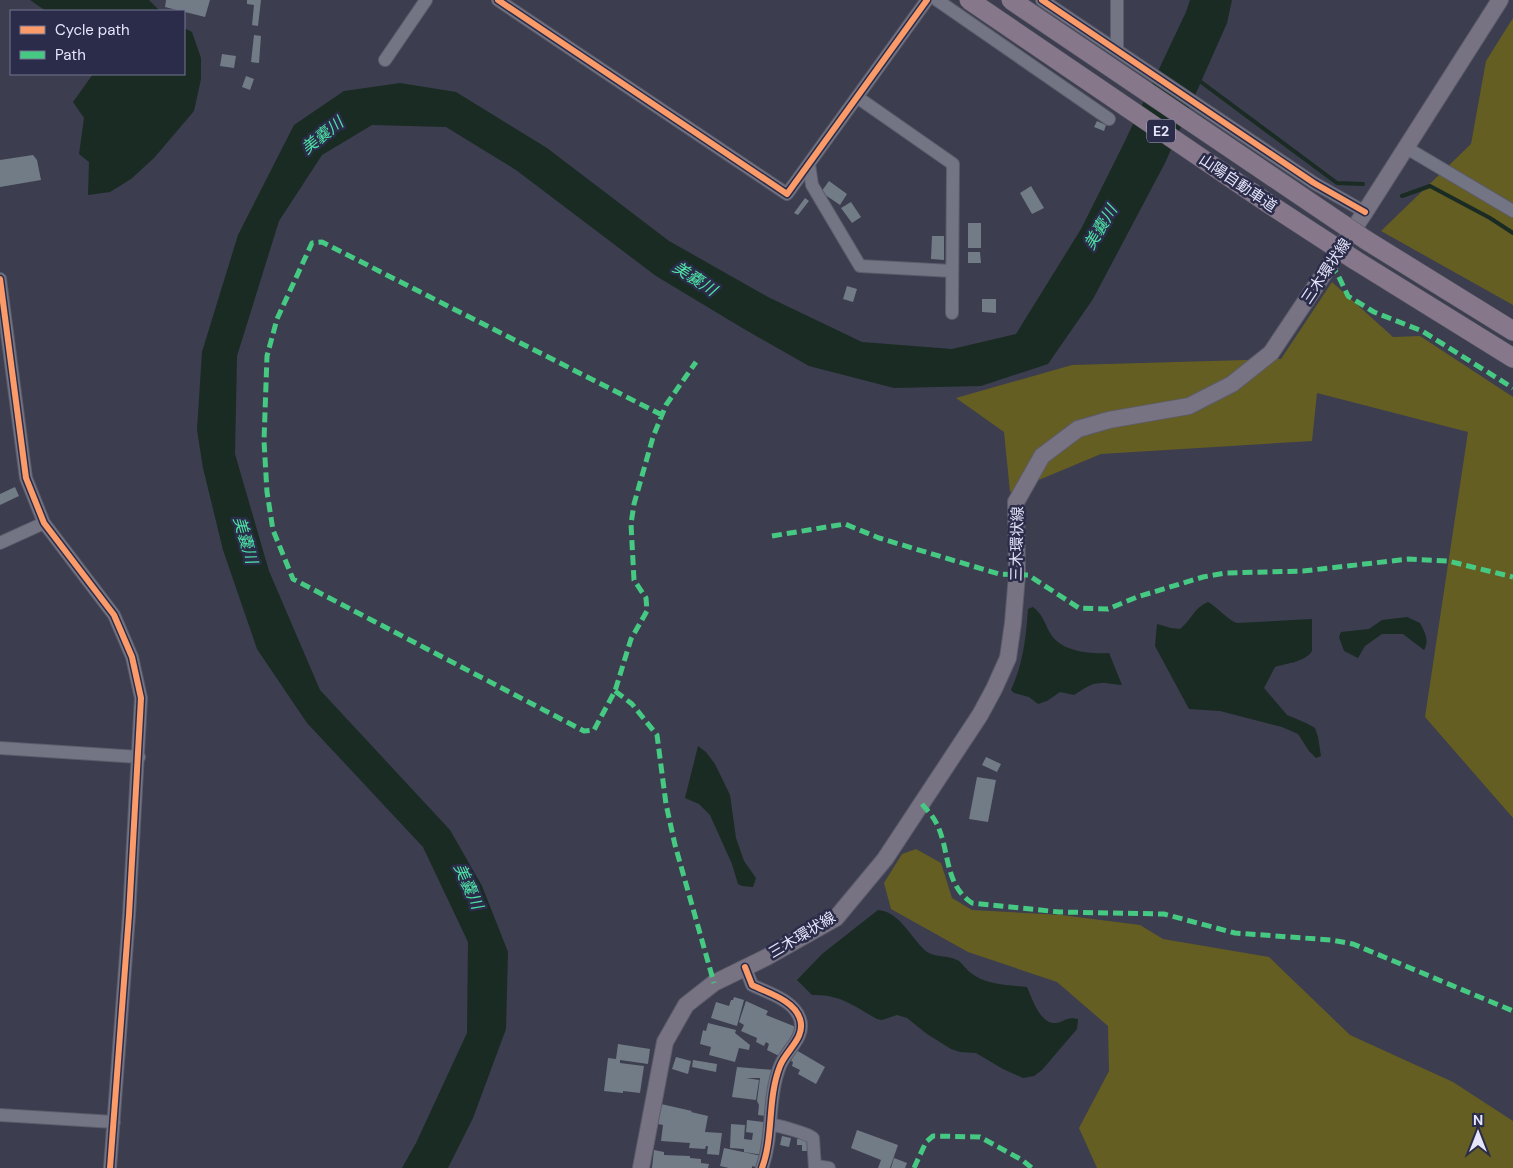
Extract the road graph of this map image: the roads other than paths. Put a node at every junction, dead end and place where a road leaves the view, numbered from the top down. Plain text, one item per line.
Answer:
1 (426, 0) edge
2 (498, 0) edge
3 (927, 0) edge
4 (938, 0) edge
5 (969, 0) edge
6 (1012, 0) edge
7 (1042, 0) edge
8 (1117, 0) edge
9 (1500, 0) edge
10 (1117, 50) junction
11 (385, 60) dead end
12 (857, 97) junction
13 (1109, 119) dead end
14 (1405, 147) junction
15 (809, 164) junction
16 (1513, 211) edge
17 (1365, 212) junction
18 (952, 271) junction
19 (0, 279) edge
20 (952, 313) dead end
21 (1513, 331) edge
22 (4, 350) edge
23 (1513, 358) edge
24 (44, 523) junction
25 (0, 543) edge
26 (0, 748) edge
27 (139, 757) junction
28 (745, 967) junction
29 (0, 1115) edge
30 (114, 1122) junction
31 (770, 1124) junction
32 (816, 1167) edge
33 (110, 1168) edge
34 (641, 1168) edge
35 (762, 1168) edge
36 (829, 1168) edge

1 - 11 street
2 - 15 street
3 - 12 street
4 - 13 street
5 - 23 highway, 山陽自動車道 / E2, bridge
6 - 21 highway, 山陽自動車道 / E2, bridge
7 - 10 street
8 - 10 street
9 - 14 main road, 三木環状線
10 - 17 street
12 - 15 street
12 - 18 street
14 - 16 street
14 - 17 main road, 三木環状線
15 - 18 street
17 - 28 main road, 三木環状線
18 - 20 street
19 - 22 street
22 - 24 street
24 - 25 street
24 - 27 street
26 - 27 street
27 - 30 street
28 - 31 street
28 - 34 main road, 三木環状線
29 - 30 street
30 - 33 street
31 - 32 street
31 - 35 street
32 - 36 street

